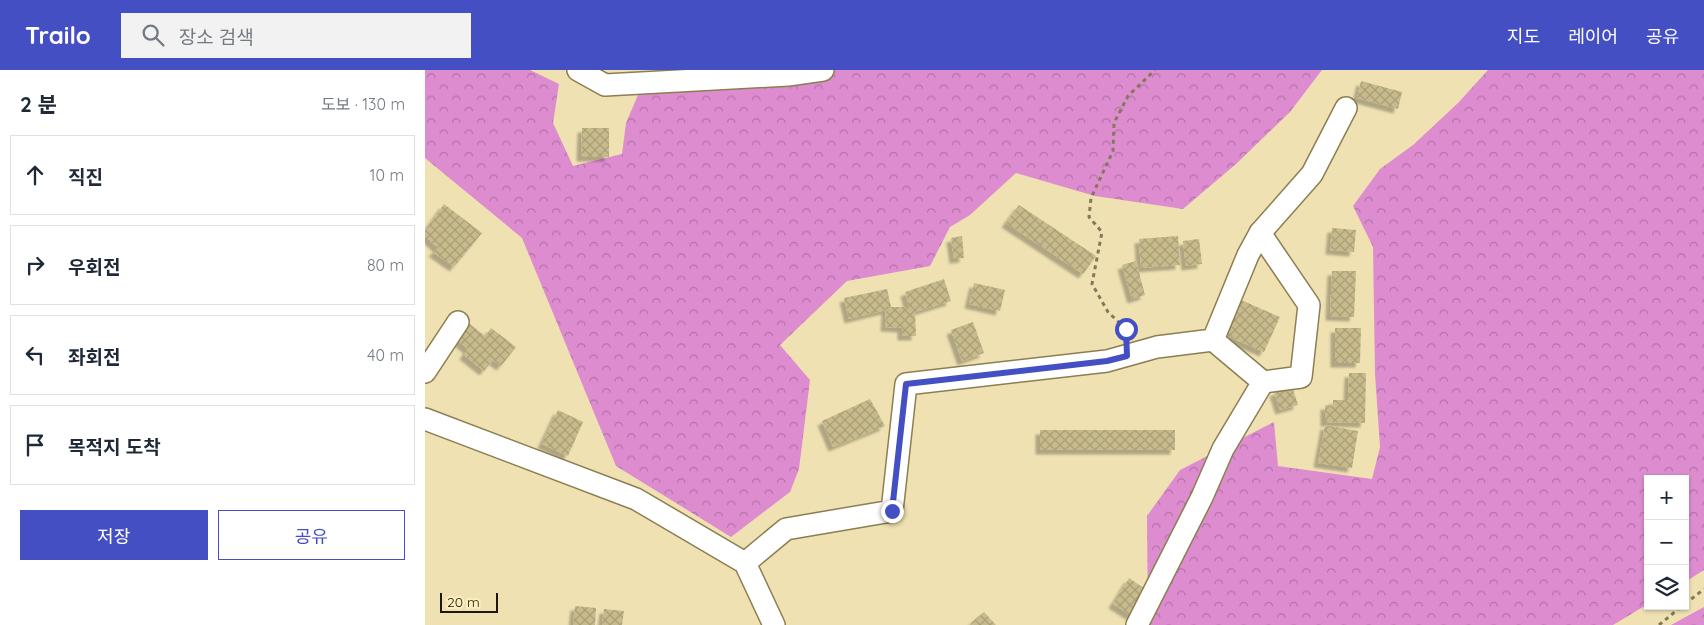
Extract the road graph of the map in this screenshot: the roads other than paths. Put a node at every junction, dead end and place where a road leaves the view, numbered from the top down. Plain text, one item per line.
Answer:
1 (578, 70) edge
2 (823, 70) edge
3 (1346, 108) dead end
4 (1261, 233) junction
5 (458, 322) dead end
6 (1213, 340) junction
7 (425, 372) edge
8 (1263, 382) junction
9 (425, 419) edge
10 (745, 563) junction
11 (775, 625) edge
12 (1137, 625) edge

1 - 2 street
3 - 4 street
4 - 6 street
4 - 8 street
5 - 7 street
6 - 8 street
6 - 10 street
8 - 12 street
9 - 10 street
10 - 11 street

